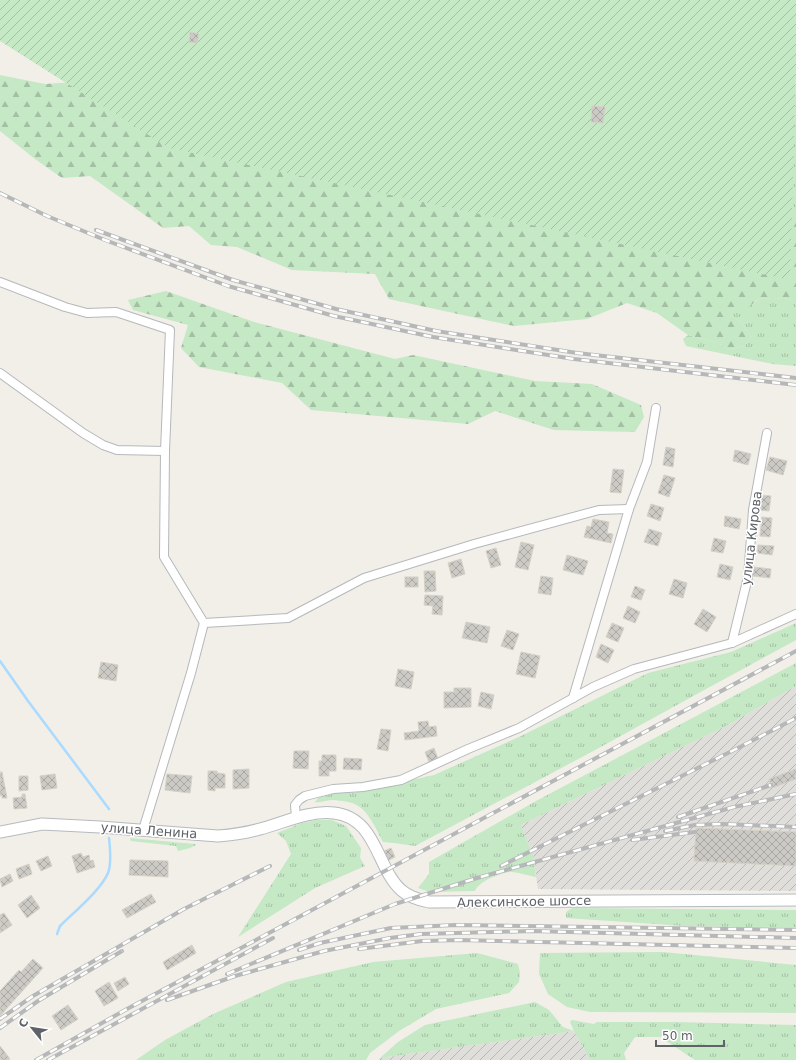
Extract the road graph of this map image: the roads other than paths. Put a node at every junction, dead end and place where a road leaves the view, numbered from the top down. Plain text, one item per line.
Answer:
1 (0, 282) edge
2 (0, 373) edge
3 (656, 408) dead end
4 (767, 433) dead end
5 (165, 451) junction
6 (629, 509) junction
7 (796, 614) edge
8 (204, 624) junction
9 (732, 643) junction
10 (573, 698) junction
11 (296, 818) junction
12 (143, 830) junction
13 (0, 832) edge
14 (796, 900) edge

1 - 5 street
2 - 5 street
3 - 6 street
4 - 9 street, улица Кирова
5 - 8 street
6 - 8 street
6 - 10 street
7 - 9 street
8 - 12 street
9 - 10 street
10 - 11 street
11 - 12 main road, улица Ленина
11 - 14 main road, Алексинское шоссе
12 - 13 main road, улица Ленина

